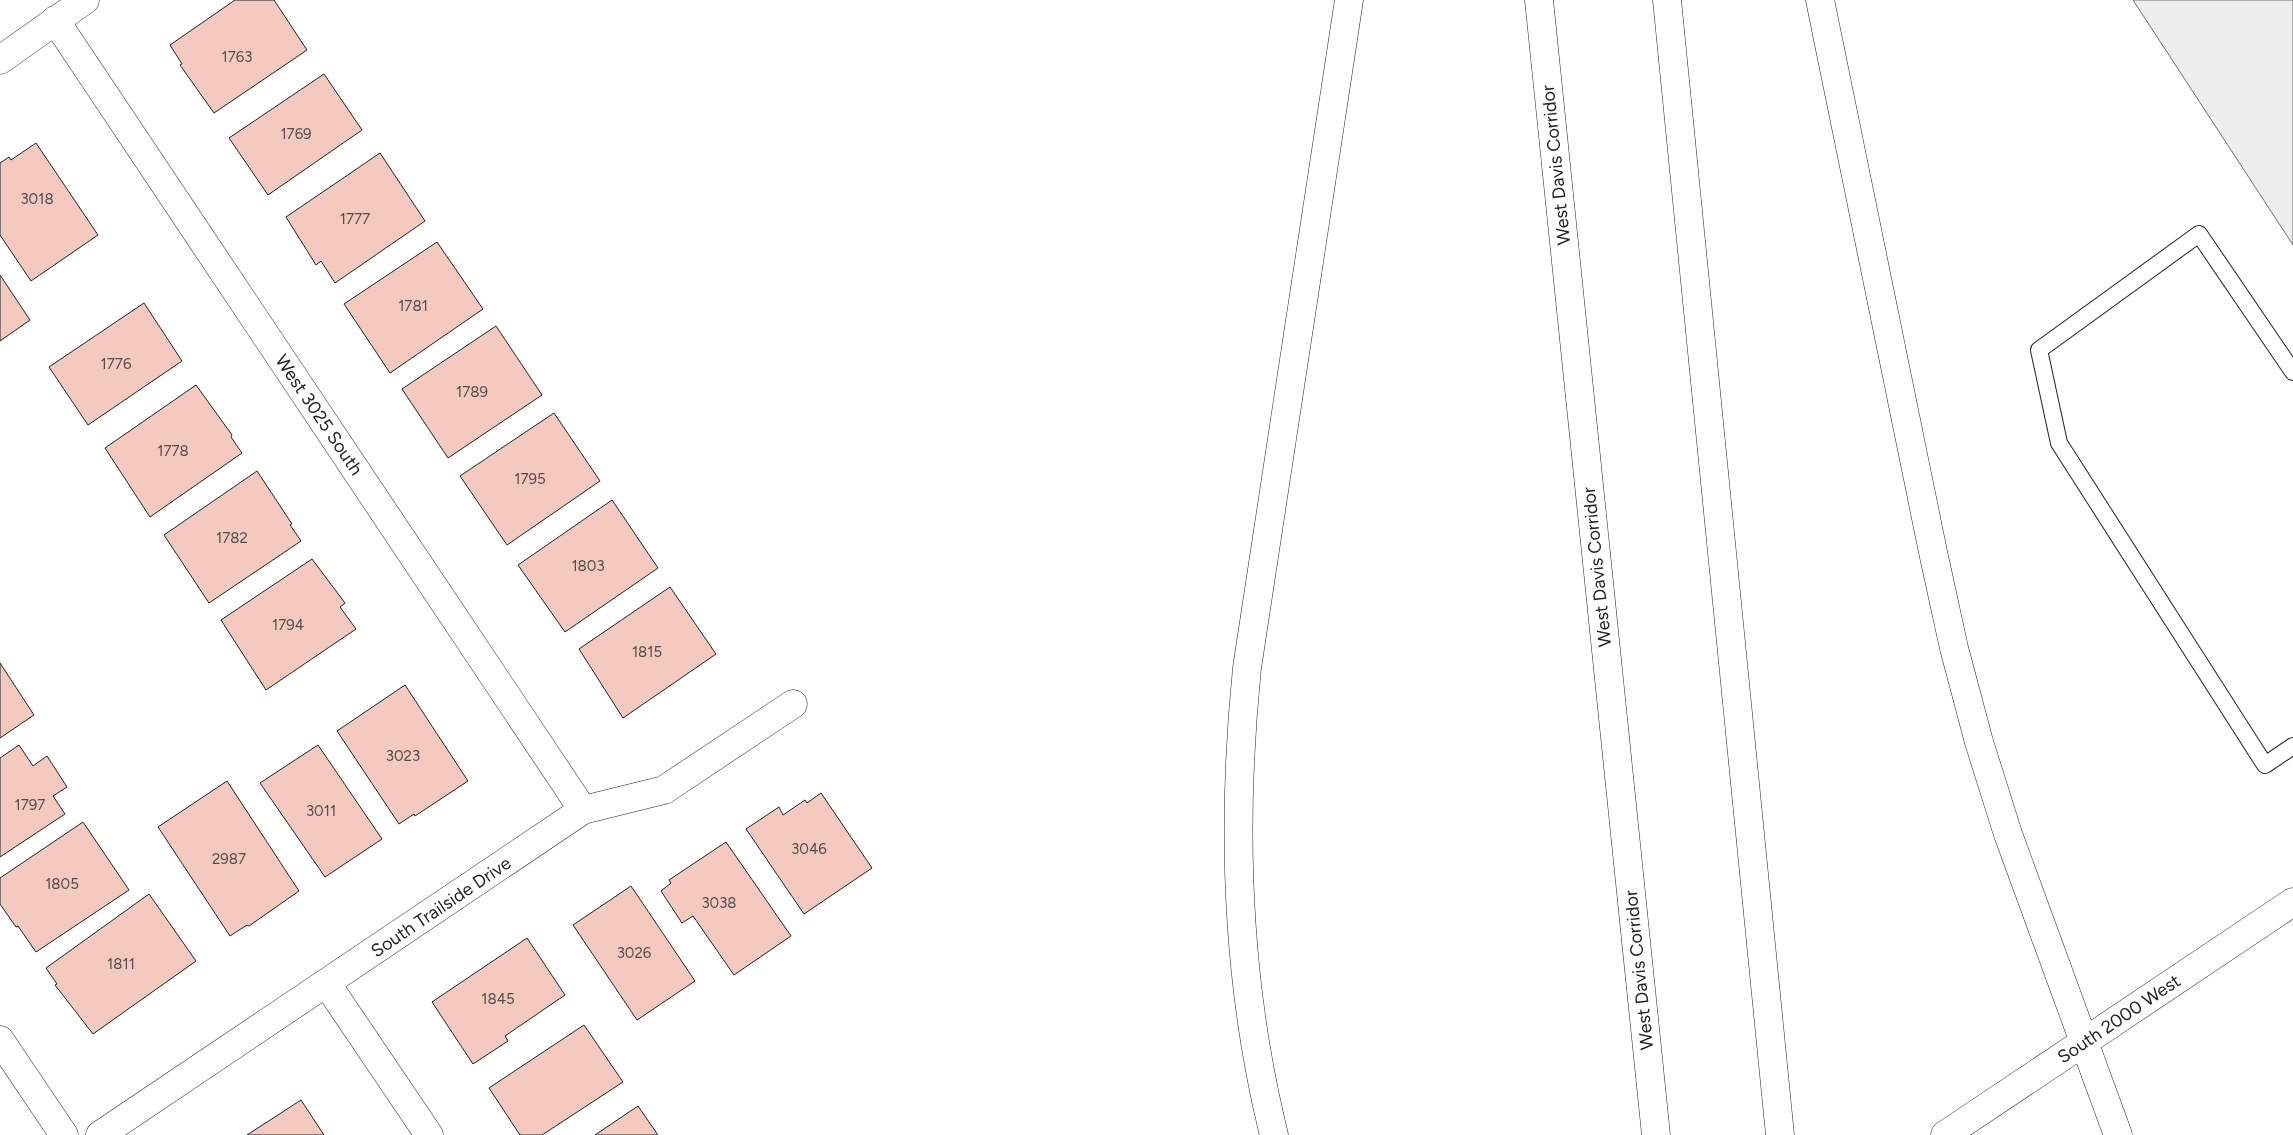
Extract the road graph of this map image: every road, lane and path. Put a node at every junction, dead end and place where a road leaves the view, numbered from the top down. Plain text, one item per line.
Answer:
1 (85, 0) edge
2 (1349, 0) edge
3 (1539, 0) edge
4 (1667, 0) edge
5 (1820, 0) edge
6 (56, 20) junction
7 (0, 60) edge
8 (2293, 372) edge
9 (793, 704) dead end
10 (2293, 746) edge
11 (583, 810) junction
12 (2293, 902) edge
13 (327, 984) junction
14 (0, 1040) edge
15 (2084, 1042) junction
16 (1655, 1128) edge
17 (64, 1135) edge
18 (100, 1135) edge
19 (429, 1135) edge
20 (1274, 1135) edge
21 (1780, 1135) edge
22 (1945, 1135) edge
23 (2118, 1135) edge

1 - 6 main road
2 - 20 main road
3 - 16 main road, West Davis Corridor
4 - 21 main road
5 - 15 main road
6 - 7 main road
6 - 11 main road, West 3025 South
8 - 10 lane
9 - 11 main road, South Trailside Drive
11 - 13 main road, South Trailside Drive
12 - 15 main road, South 2000 West
13 - 18 main road, South Trailside Drive
13 - 19 main road
14 - 17 main road
15 - 22 main road, South 2000 West
15 - 23 main road

